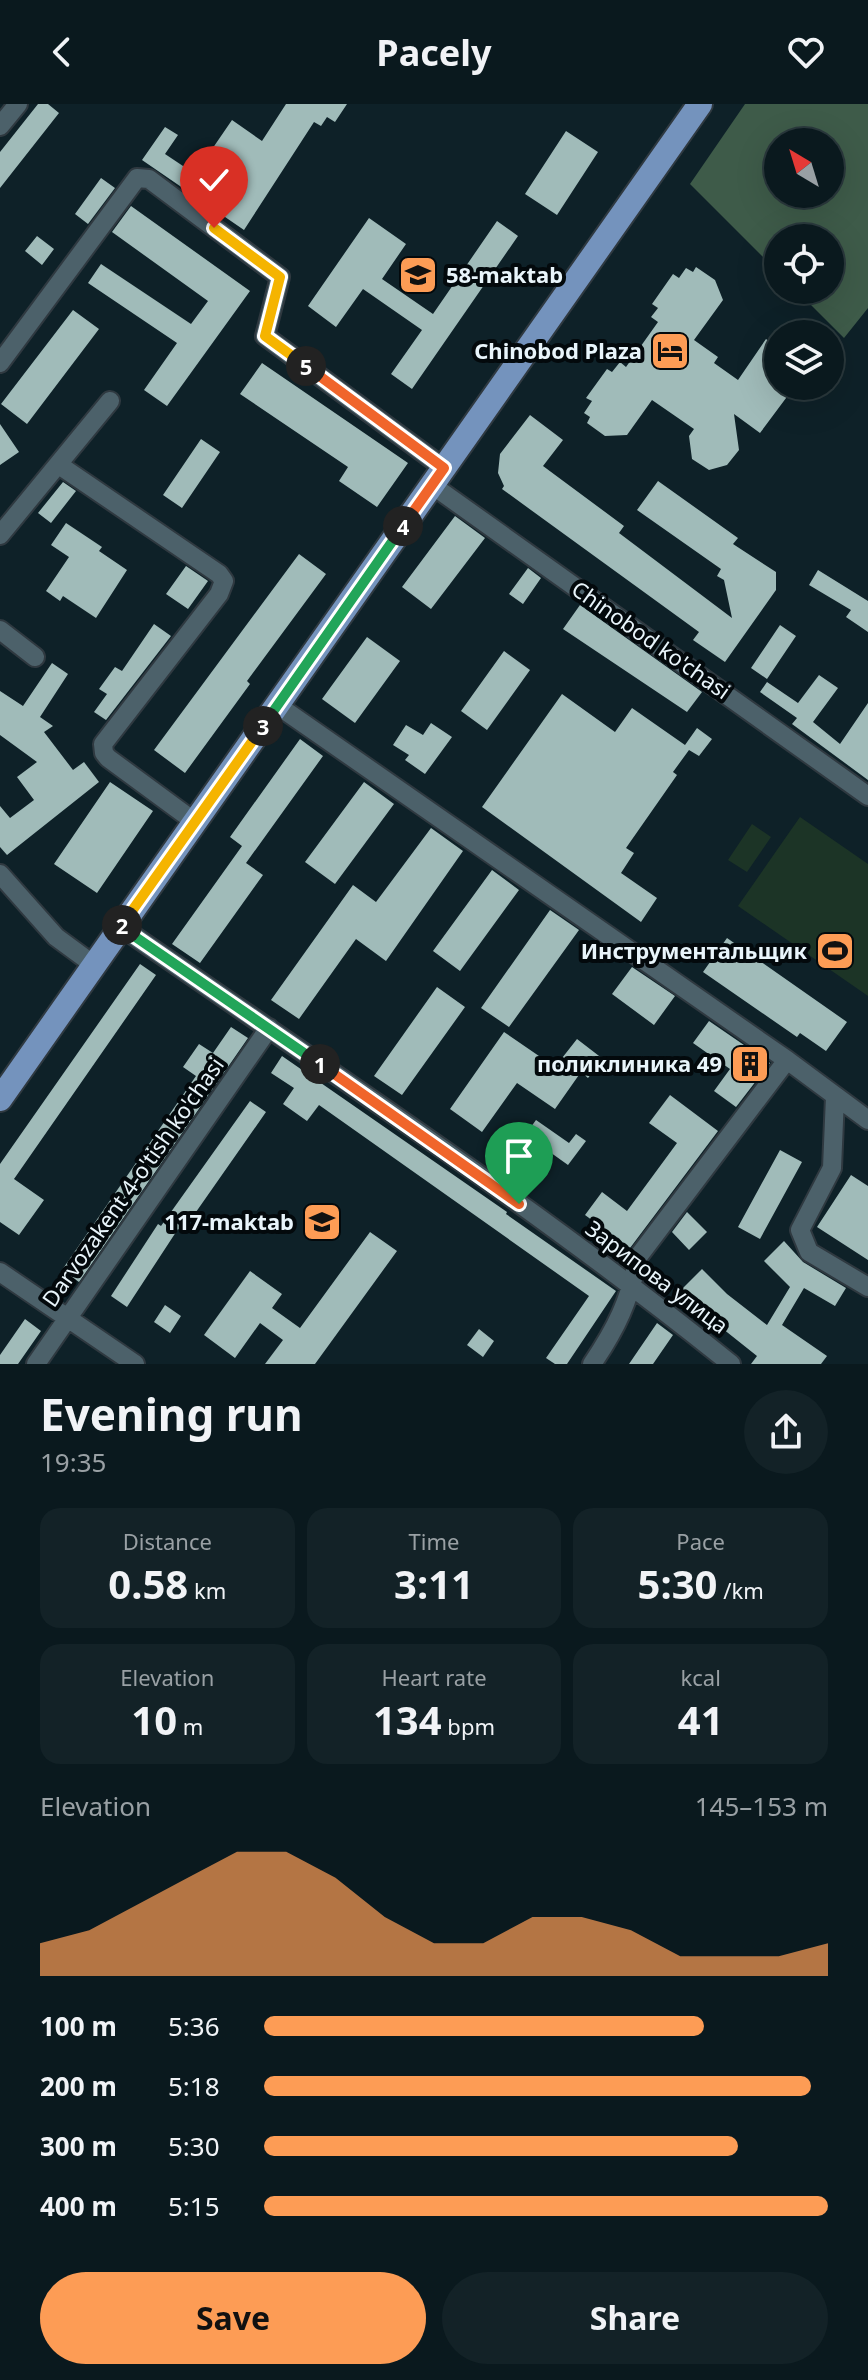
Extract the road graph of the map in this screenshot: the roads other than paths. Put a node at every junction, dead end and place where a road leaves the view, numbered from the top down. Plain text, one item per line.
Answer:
1 (18, 104) edge
2 (700, 104) edge
3 (0, 126) edge
4 (0, 363) edge
5 (110, 401) dead end
6 (59, 465) junction
7 (438, 476) junction
8 (0, 535) edge
9 (0, 630) edge
10 (35, 657) dead end
11 (277, 705) junction
12 (868, 796) edge
13 (195, 822) junction
14 (0, 874) edge
15 (121, 927) junction
16 (94, 965) junction
17 (269, 1028) junction
18 (787, 1060) junction
19 (835, 1097) junction
20 (0, 1099) edge
21 (868, 1120) edge
22 (0, 1272) edge
23 (633, 1285) junction
24 (868, 1287) edge
25 (68, 1318) junction
26 (36, 1364) edge
27 (135, 1364) edge
28 (592, 1364) edge
29 (731, 1364) edge

1 - 3 street
2 - 7 main road
4 - 7 street, Chinobod ko'chasi
5 - 6 street
6 - 8 street
6 - 13 street
7 - 11 main road
7 - 12 street, Chinobod ko'chasi
9 - 10 street
11 - 13 main road
11 - 18 street
13 - 15 main road
14 - 16 street
15 - 16 main road
15 - 17 street, Зарипова улица
16 - 20 main road
17 - 23 street, Зарипова улица
17 - 25 street, Darvozakent 4-o'tish ko'chasi
18 - 19 street
18 - 23 street
19 - 21 street
19 - 24 street
22 - 25 street
23 - 28 street
23 - 29 street, Зарипова улица
25 - 26 street, Darvozakent 4-o'tish ko'chasi
25 - 27 street

